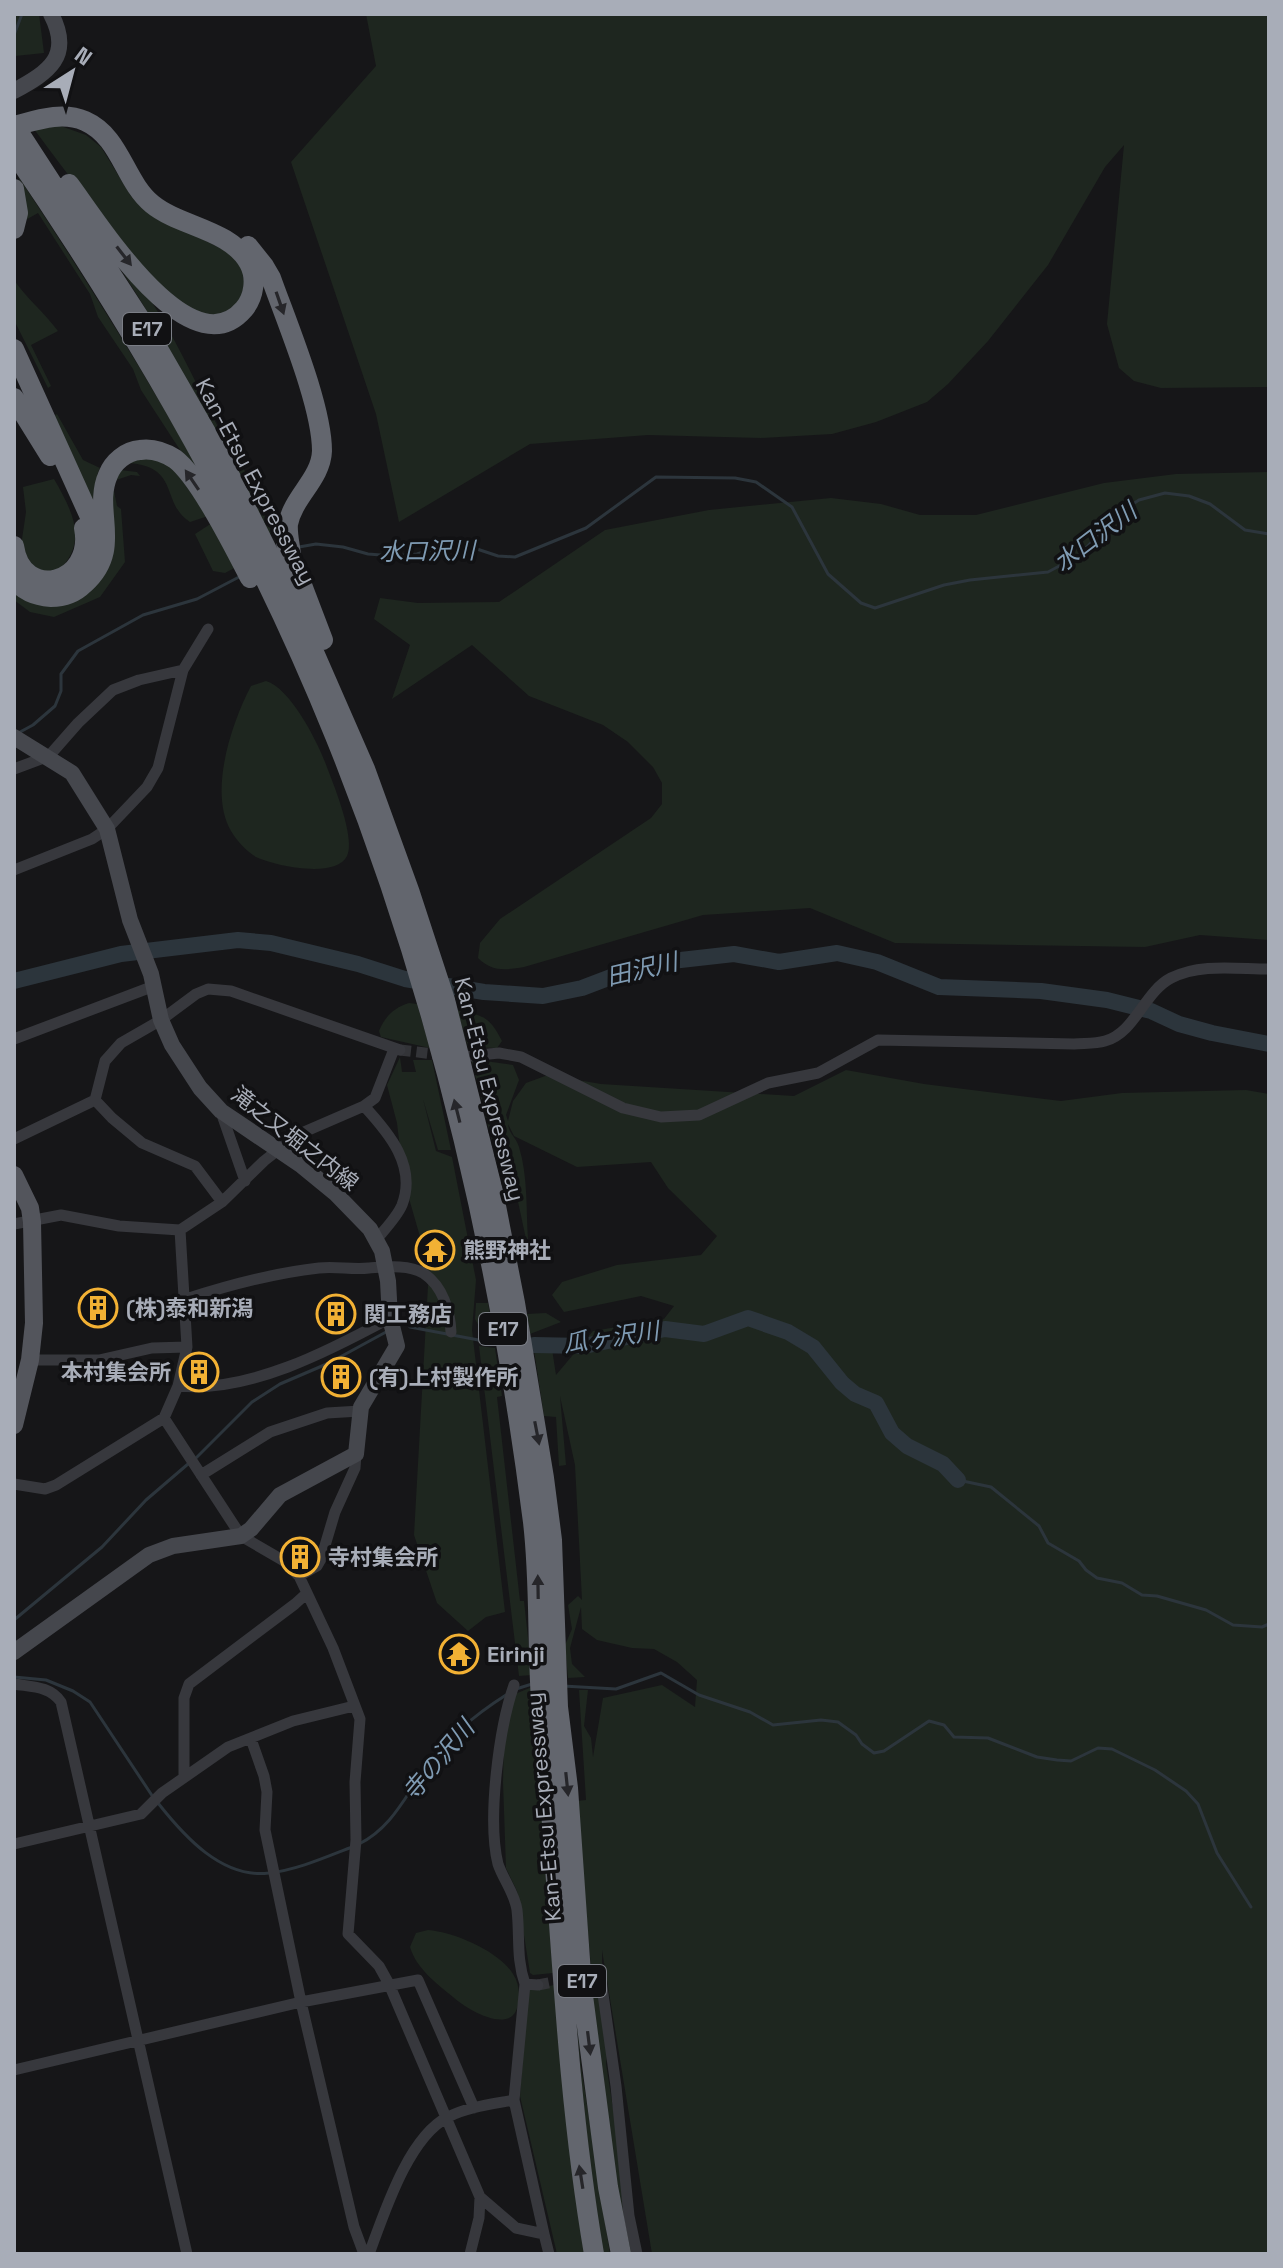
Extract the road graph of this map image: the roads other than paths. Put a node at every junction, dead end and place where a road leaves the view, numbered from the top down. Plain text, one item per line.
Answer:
1 (51, 14) edge
2 (14, 91) edge
3 (16, 128) edge
4 (14, 189) edge
5 (14, 229) edge
6 (14, 349) edge
7 (14, 367) edge
8 (14, 398) edge
9 (64, 479) junction
10 (262, 536) junction
11 (14, 546) edge
12 (14, 577) edge
13 (279, 589) junction
14 (208, 629) dead end
15 (183, 670) junction
16 (14, 737) edge
17 (49, 756) junction
18 (14, 769) edge
19 (107, 829) junction
20 (14, 870) edge
21 (417, 940) junction
22 (1269, 969) edge
23 (152, 980) junction
24 (161, 1020) junction
25 (14, 1039) edge
26 (470, 1056) dead end
27 (95, 1100) junction
28 (364, 1106) junction
29 (221, 1111) junction
30 (14, 1139) edge
31 (279, 1150) junction
32 (14, 1175) edge
33 (245, 1181) junction
34 (222, 1202) junction
35 (23, 1223) edge
36 (180, 1230) junction
37 (376, 1240) junction
38 (384, 1265) junction
39 (186, 1299) junction
40 (390, 1318) junction
41 (451, 1332) dead end
42 (187, 1347) junction
43 (30, 1360) junction
44 (178, 1386) junction
45 (360, 1411) junction
46 (164, 1418) junction
47 (14, 1425) edge
48 (356, 1454) junction
49 (201, 1475) junction
50 (14, 1484) edge
51 (241, 1536) junction
52 (299, 1576) junction
53 (306, 1594) junction
54 (14, 1652) edge
55 (14, 1684) edge
56 (513, 1686) dead end
57 (354, 1706) junction
58 (550, 1707) junction
59 (251, 1739) junction
60 (184, 1776) junction
61 (89, 1827) junction
62 (14, 1844) edge
63 (600, 1973) dead end
64 (389, 1984) junction
65 (525, 1984) junction
66 (538, 1985) tunnel mouth
67 (301, 2002) junction
68 (138, 2043) junction
69 (14, 2070) edge
70 (514, 2100) junction
71 (474, 2108) junction
72 (446, 2117) junction
73 (480, 2197) junction
74 (544, 2234) junction
75 (187, 2254) edge
76 (366, 2254) edge
77 (470, 2254) edge
78 (549, 2254) edge
79 (594, 2254) edge
80 (621, 2254) edge
81 (637, 2254) edge

1 - 2 main road
3 -> 3 highway
3 - 10 highway, Kan-Etsu Expressway / E17
3 -> 10 highway
4 - 5 highway
6 - 12 highway
7 - 9 highway
8 - 9 highway
9 - 11 highway
10 -> 12 highway
10 - 13 highway
10 - 13 highway, Kan-Etsu Expressway / E17
10 - 13 highway
13 - 21 highway, Kan-Etsu Expressway / E17
13 - 21 highway, Kan-Etsu Expressway / E17
14 - 15 street
15 - 17 street
15 - 19 street
16 - 17 main road, 滝之又堀之内線
17 - 18 street
17 - 19 main road, 滝之又堀之内線
19 - 20 street
19 - 23 main road, 滝之又堀之内線
21 - 58 highway, Kan-Etsu Expressway / E17
22 - 26 street
23 - 24 main road, 滝之又堀之内線
23 - 25 street
24 - 27 street
24 - 28 street
24 - 29 main road, 滝之又堀之内線
27 - 30 street
27 - 34 street
28 - 31 street
28 - 37 street
29 - 31 main road, 滝之又堀之内線
29 - 33 street
31 - 33 street
31 - 37 main road, 滝之又堀之内線
32 - 35 main road
33 - 34 street
34 - 36 street
35 - 36 street
35 - 43 main road
36 - 39 street
37 - 38 main road, 滝之又堀之内線
38 - 39 street
38 - 40 main road, 滝之又堀之内線
38 - 41 street
39 - 42 street
40 - 44 street
40 - 45 main road, 滝之又堀之内線
42 - 43 street
42 - 44 street
43 - 47 main road
44 - 46 street
45 - 48 main road, 滝之又堀之内線
45 - 49 street
46 - 49 street
46 - 50 street
48 - 51 main road
48 - 52 street
49 - 51 street
51 - 52 street
51 - 54 main road
52 - 53 street
53 - 57 street
53 - 60 street
55 - 61 street
56 - 65 street
57 - 59 street
57 - 64 street
79 -> 58 highway, Kan-Etsu Expressway / E17
58 -> 80 highway, Kan-Etsu Expressway / E17
59 - 60 street
59 - 67 street
60 - 61 street
61 - 62 street
61 - 68 street
63 - 81 street
64 - 67 street
64 - 71 street
64 - 72 street
65 - 66 street
65 - 70 street
67 - 68 street
67 - 76 street
68 - 69 street
68 - 75 street
70 - 71 street
70 - 74 street
71 - 72 street
72 - 73 street
72 - 76 street
73 - 74 street
73 - 77 street
74 - 78 street

